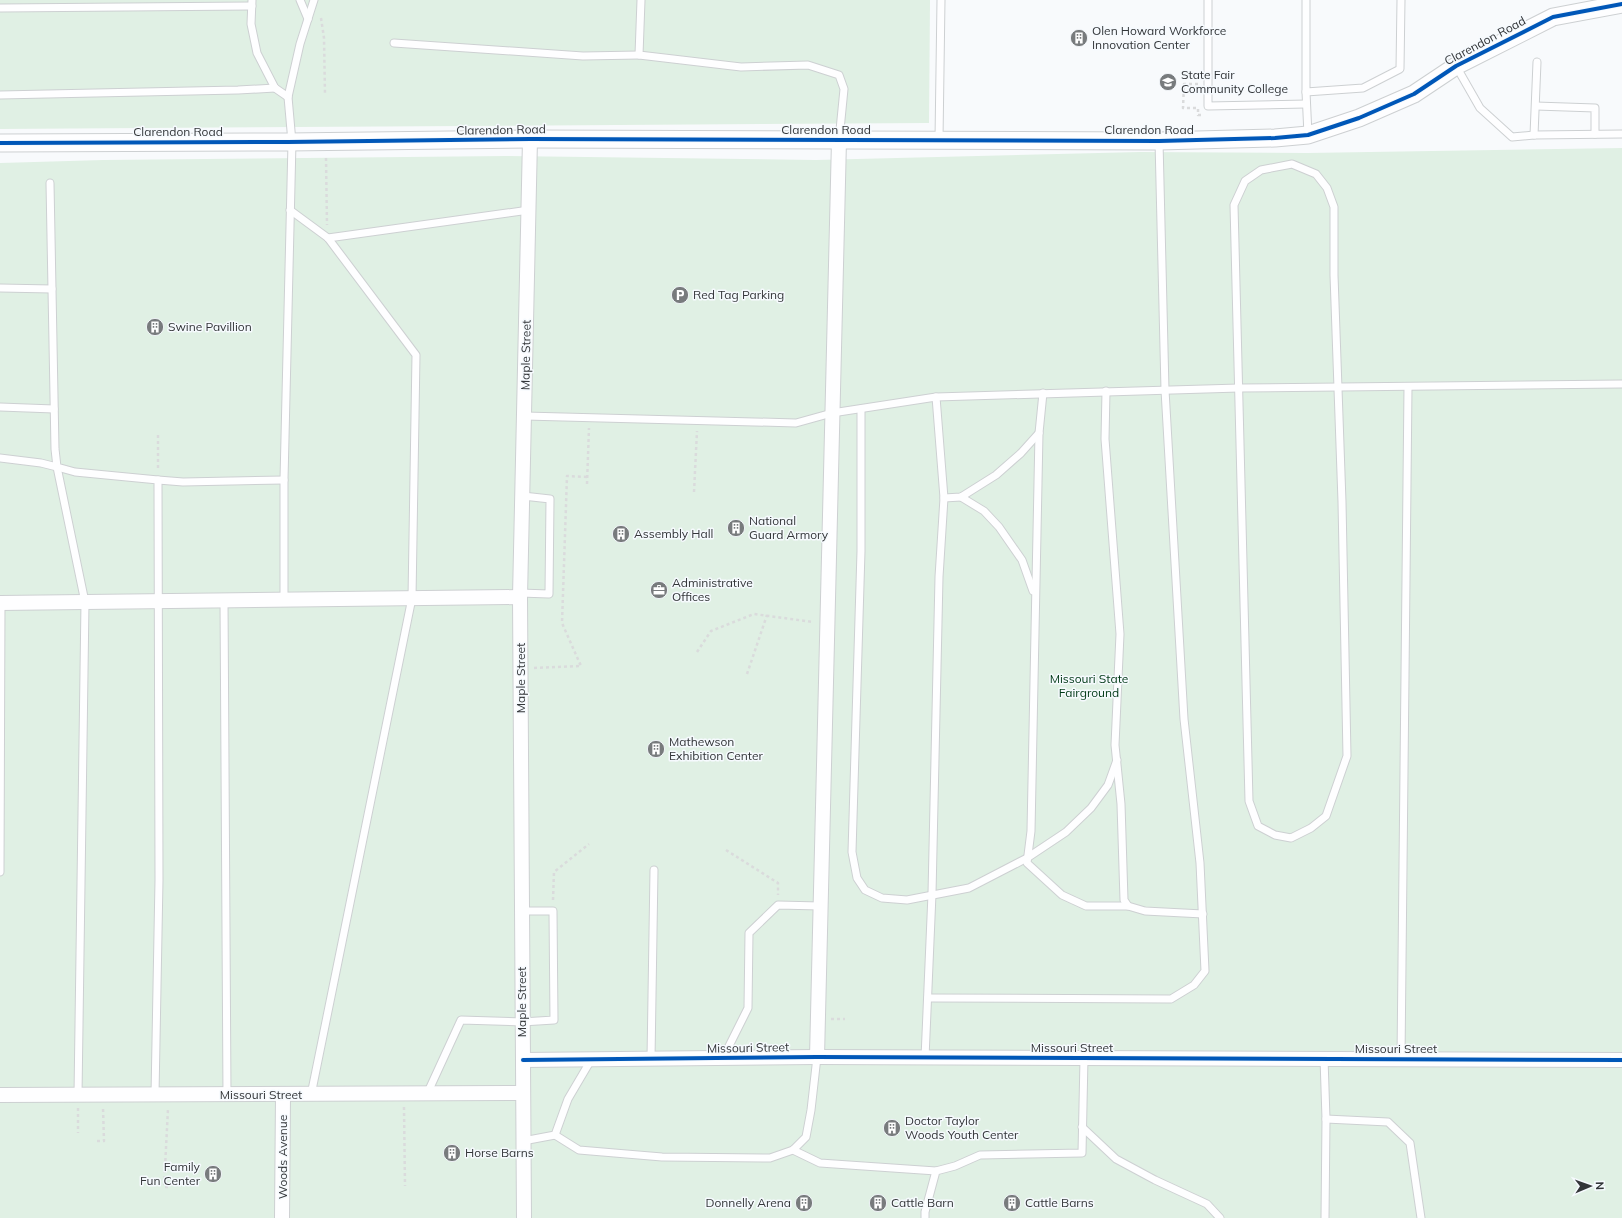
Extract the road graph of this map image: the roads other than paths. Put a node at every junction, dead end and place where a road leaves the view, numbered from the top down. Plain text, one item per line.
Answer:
1 (300, 0) edge
2 (314, 0) edge
3 (641, 0) edge
4 (942, 0) edge
5 (1208, 0) edge
6 (1306, 0) edge
7 (1401, 0) edge
8 (252, 3) edge
9 (1622, 4) edge
10 (0, 8) edge
11 (308, 19) junction
12 (394, 43) dead end
13 (639, 55) junction
14 (1537, 62) dead end
15 (1456, 66) junction
16 (275, 88) junction
17 (1306, 92) junction
18 (0, 95) edge
19 (288, 96) junction
20 (1306, 104) junction
21 (1536, 106) junction
22 (1595, 134) junction
23 (1622, 134) edge
24 (1308, 135) junction
25 (1534, 135) junction
26 (530, 139) junction
27 (939, 139) junction
28 (839, 140) junction
29 (1159, 141) junction
30 (292, 142) junction
31 (0, 143) edge
32 (50, 183) dead end
33 (290, 210) junction
34 (529, 210) junction
35 (328, 238) junction
36 (0, 288) edge
37 (52, 289) junction
38 (1622, 384) edge
39 (1338, 387) junction
40 (1408, 387) junction
41 (1239, 388) junction
42 (1165, 390) junction
43 (1106, 392) junction
44 (1043, 393) junction
45 (936, 397) junction
46 (0, 407) edge
47 (861, 408) junction
48 (54, 409) junction
49 (832, 413) junction
50 (524, 416) junction
51 (1039, 433) junction
52 (0, 458) edge
53 (58, 467) junction
54 (158, 480) junction
55 (284, 480) junction
56 (523, 496) junction
57 (961, 497) junction
58 (944, 498) junction
59 (520, 595) junction
60 (1035, 596) junction
61 (412, 598) junction
62 (224, 600) junction
63 (284, 600) junction
64 (158, 601) junction
65 (85, 602) junction
66 (0, 603) edge
67 (1117, 760) junction
68 (1027, 858) junction
69 (654, 870) dead end
70 (0, 872) edge
71 (932, 894) junction
72 (820, 906) junction
73 (1128, 906) junction
74 (522, 911) junction
75 (1203, 914) junction
76 (928, 998) junction
77 (522, 1022) junction
78 (817, 1057) junction
79 (723, 1058) junction
80 (925, 1058) junction
81 (1084, 1058) junction
82 (1324, 1058) junction
83 (651, 1059) junction
84 (1401, 1059) junction
85 (523, 1060) junction
86 (591, 1060) junction
87 (1622, 1060) edge
88 (522, 1093) junction
89 (427, 1094) junction
90 (0, 1095) edge
91 (78, 1095) junction
92 (162, 1095) junction
93 (227, 1095) junction
94 (283, 1095) junction
95 (311, 1095) junction
96 (1326, 1119) junction
97 (1082, 1127) junction
98 (554, 1135) junction
99 (523, 1141) junction
100 (793, 1150) junction
101 (936, 1171) junction
102 (282, 1218) edge
103 (524, 1218) edge
104 (925, 1218) edge
105 (1220, 1218) edge
106 (1325, 1218) edge
107 (1421, 1218) edge

1 - 11 lane
2 - 11 lane
3 - 13 lane
4 - 27 lane
5 - 20 lane
6 - 17 lane
7 - 17 lane
8 - 10 lane
8 - 16 lane
9 - 15 street, Clarendon Road
11 - 19 lane
12 - 13 lane
13 - 28 lane
14 - 21 lane
15 - 24 street, Clarendon Road
15 - 25 lane
16 - 18 lane
16 - 19 lane
17 - 20 lane
19 - 30 lane
20 - 24 lane
21 - 22 lane
21 - 25 lane
22 - 23 lane
22 - 25 lane
24 - 29 street, Clarendon Road
26 - 28 street, Clarendon Road
26 - 30 street, Clarendon Road
26 - 34 street, Maple Street
27 - 28 street, Clarendon Road
27 - 29 street, Clarendon Road
28 - 49 street
29 - 42 lane
30 - 31 street, Clarendon Road
30 - 33 lane
32 - 37 lane
33 - 35 lane
33 - 55 lane
34 - 35 lane
34 - 50 street, Maple Street
35 - 61 lane
36 - 37 lane
37 - 48 lane
38 - 40 lane
39 - 40 lane
39 - 41 lane
39 - 41 lane
39 - 41 lane
40 - 84 lane
41 - 42 lane
42 - 43 lane
42 - 75 lane
43 - 44 lane
43 - 67 lane
44 - 45 lane
44 - 51 lane
45 - 47 lane
45 - 58 lane
46 - 48 lane
47 - 49 lane
47 - 71 lane
48 - 53 lane
49 - 50 lane
49 - 72 street
50 - 56 street, Maple Street
51 - 57 lane
51 - 60 lane
52 - 53 lane
53 - 54 lane
53 - 65 lane
54 - 55 lane
54 - 64 lane
55 - 63 lane
56 - 59 street, Maple Street
56 - 59 lane
57 - 58 lane
57 - 60 lane
58 - 71 lane
59 - 61 street
59 - 74 street, Maple Street
60 - 68 lane
61 - 63 street
61 - 95 lane
62 - 63 street
62 - 64 street
62 - 93 lane
64 - 65 street
64 - 92 lane
65 - 66 street
65 - 91 lane
66 - 70 lane
67 - 68 lane
67 - 73 lane
68 - 71 lane
68 - 73 lane
69 - 83 lane
71 - 76 lane
72 - 78 street
72 - 79 lane
73 - 75 lane
74 - 77 street, Maple Street
74 - 77 lane
75 - 76 lane
76 - 80 lane
77 - 85 street, Maple Street
77 - 89 lane
78 - 79 street, Missouri Street
78 - 80 street, Missouri Street
78 - 100 lane
79 - 83 street, Missouri Street
80 - 81 street, Missouri Street
81 - 82 street, Missouri Street
81 - 97 lane
82 - 84 street, Missouri Street
82 - 96 lane
83 - 86 street, Missouri Street
84 - 87 street, Missouri Street
85 - 86 street, Missouri Street
85 - 88 street, Maple Street
86 - 98 lane
88 - 89 street, Missouri Street
88 - 99 street, Maple Street
89 - 95 street, Missouri Street
90 - 91 street, Missouri Street
91 - 92 street, Missouri Street
92 - 93 street, Missouri Street
93 - 94 street, Missouri Street
94 - 95 street, Missouri Street
94 - 102 street, Woods Avenue
96 - 106 lane
96 - 107 lane
97 - 101 lane
97 - 105 lane
98 - 99 lane
98 - 100 lane
99 - 103 street, Maple Street
100 - 101 lane
101 - 104 lane

